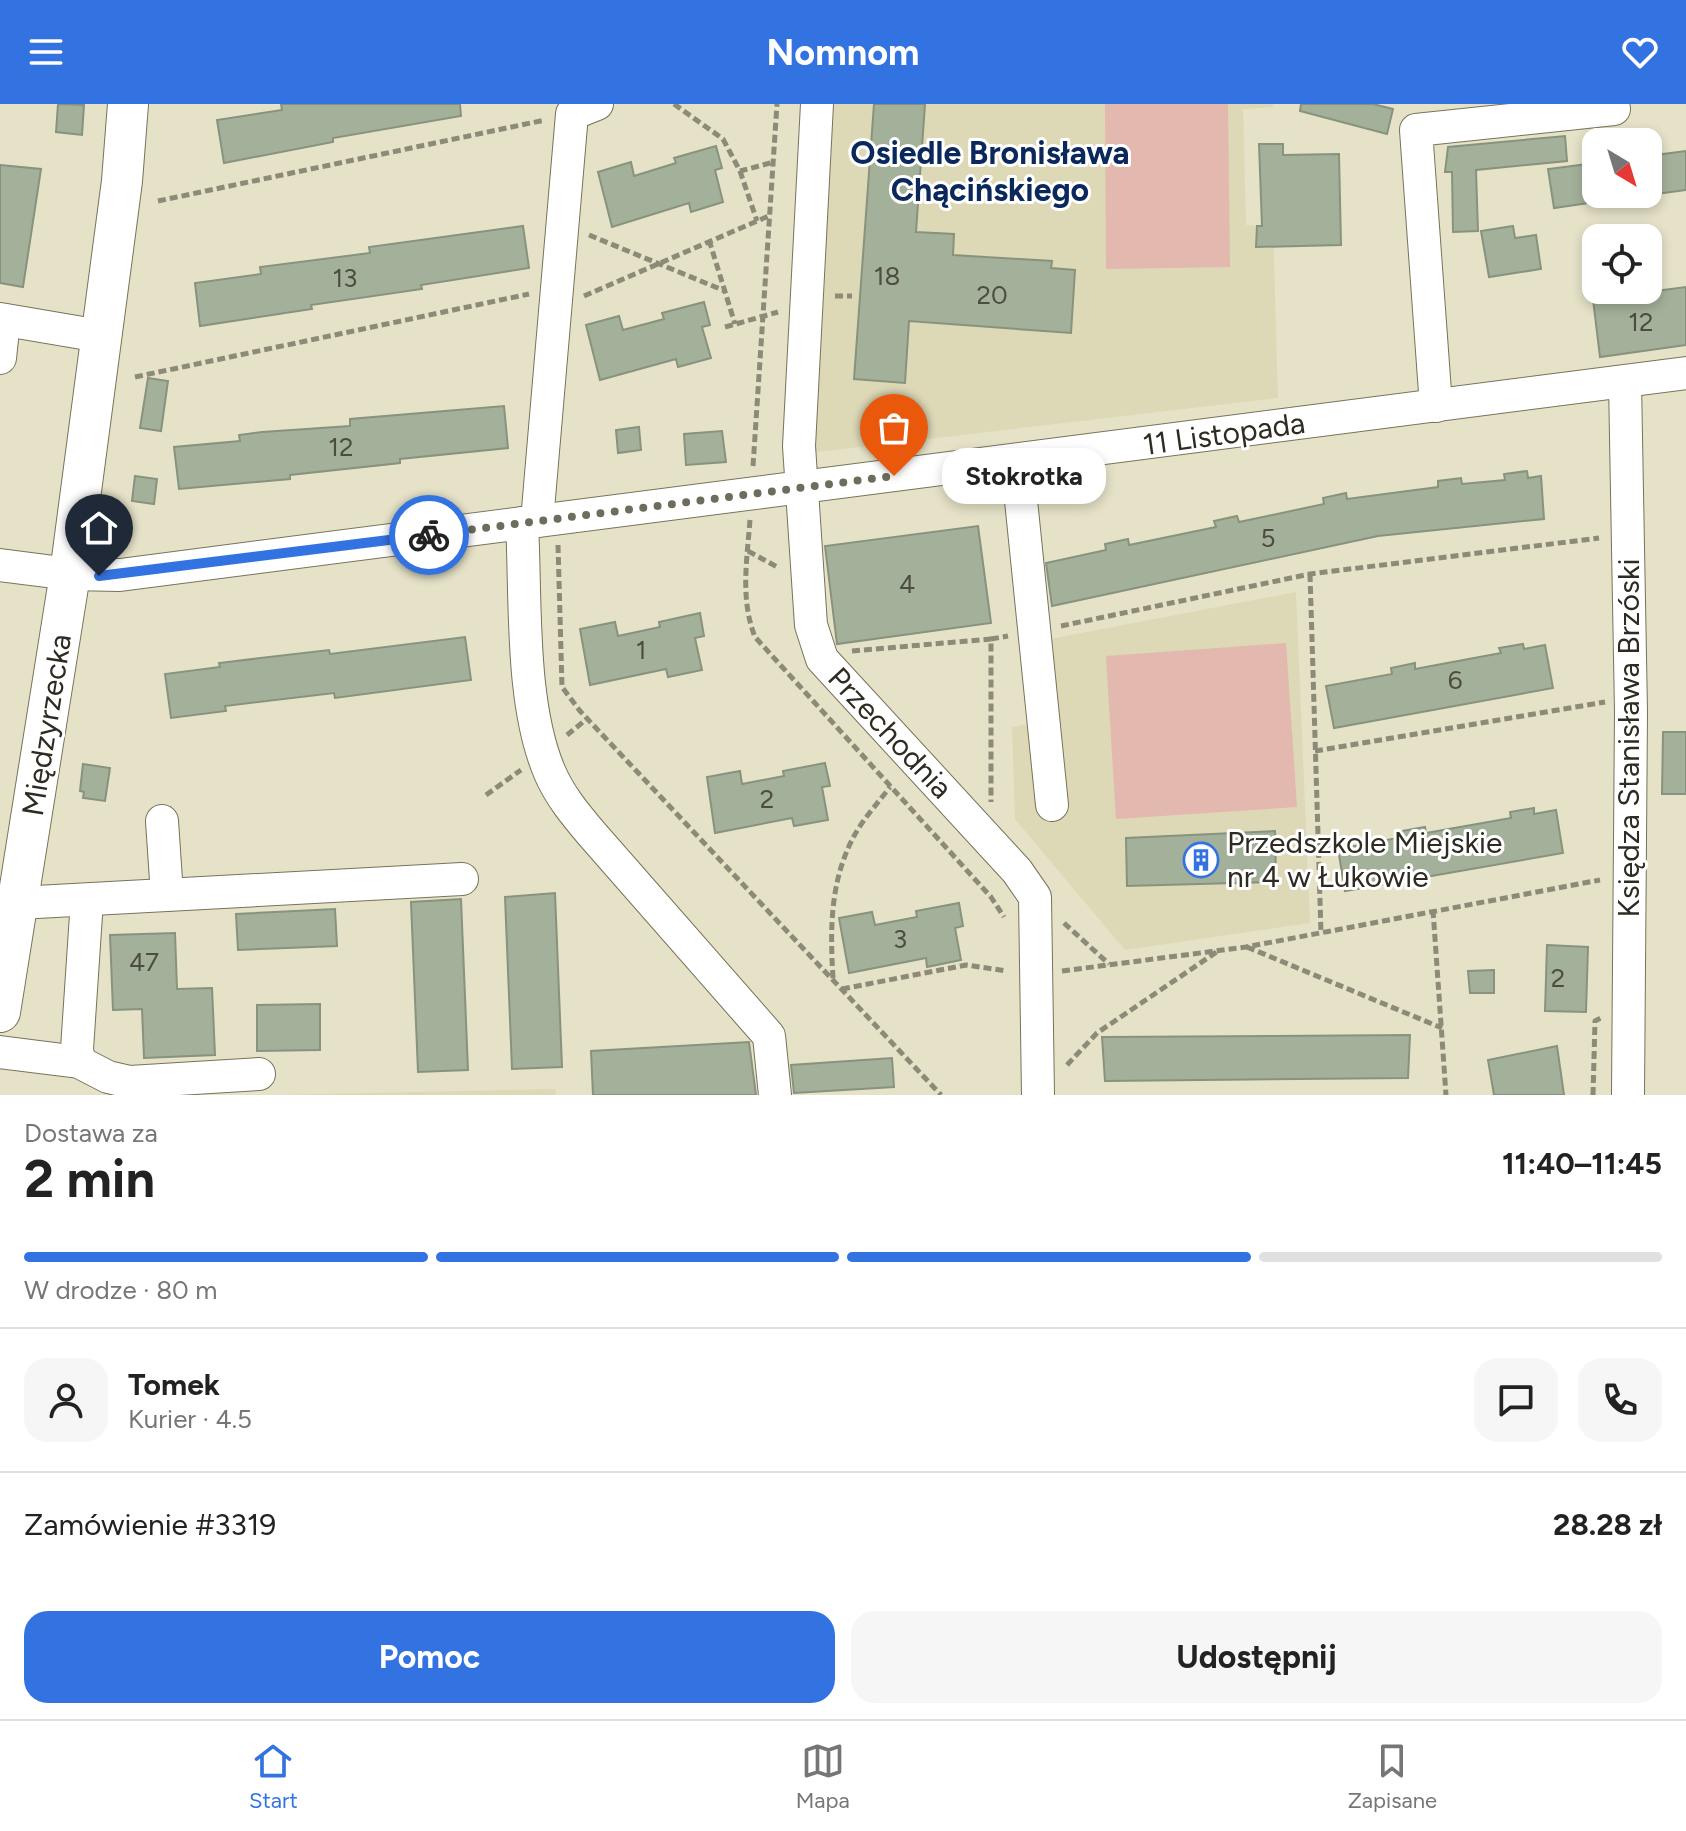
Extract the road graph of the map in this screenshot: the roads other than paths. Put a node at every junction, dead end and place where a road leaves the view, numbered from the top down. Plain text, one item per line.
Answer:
1 (128, 104) edge
2 (817, 104) edge
3 (584, 109) edge
4 (1614, 109) dead end
5 (1414, 117) edge
6 (2, 320) edge
7 (100, 336) junction
8 (0, 358) edge
9 (1686, 373) edge
10 (1625, 382) junction
11 (1436, 406) junction
12 (1017, 461) junction
13 (802, 487) junction
14 (539, 521) junction
15 (0, 565) edge
16 (70, 574) junction
17 (1052, 805) dead end
18 (162, 821) dead end
19 (462, 879) dead end
20 (167, 895) junction
21 (87, 900) junction
22 (18, 903) junction
23 (0, 1012) edge
24 (0, 1052) edge
25 (79, 1062) junction
26 (259, 1074) dead end
27 (1048, 1085) edge
28 (775, 1095) edge
29 (1628, 1095) edge

1 - 7 main road, Międzyrzecka
2 - 13 street, Przechodnia
3 - 14 street
4 - 5 street
5 - 11 street
6 - 7 street
6 - 8 street
7 - 16 main road, Międzyrzecka
9 - 10 street, 11 Listopada
10 - 11 street, 11 Listopada
10 - 29 street, Księdza Stanisława Brzóski
11 - 12 street, 11 Listopada
12 - 13 street, 11 Listopada
12 - 17 street
13 - 14 street, 11 Listopada
13 - 27 street, Przechodnia
14 - 16 street, 11 Listopada
14 - 28 street
15 - 16 street, 11 Listopada
16 - 22 main road, Międzyrzecka
18 - 20 street
19 - 20 street
20 - 21 street
21 - 22 street
21 - 25 street
22 - 23 main road, Międzyrzecka
24 - 25 street
25 - 26 street

